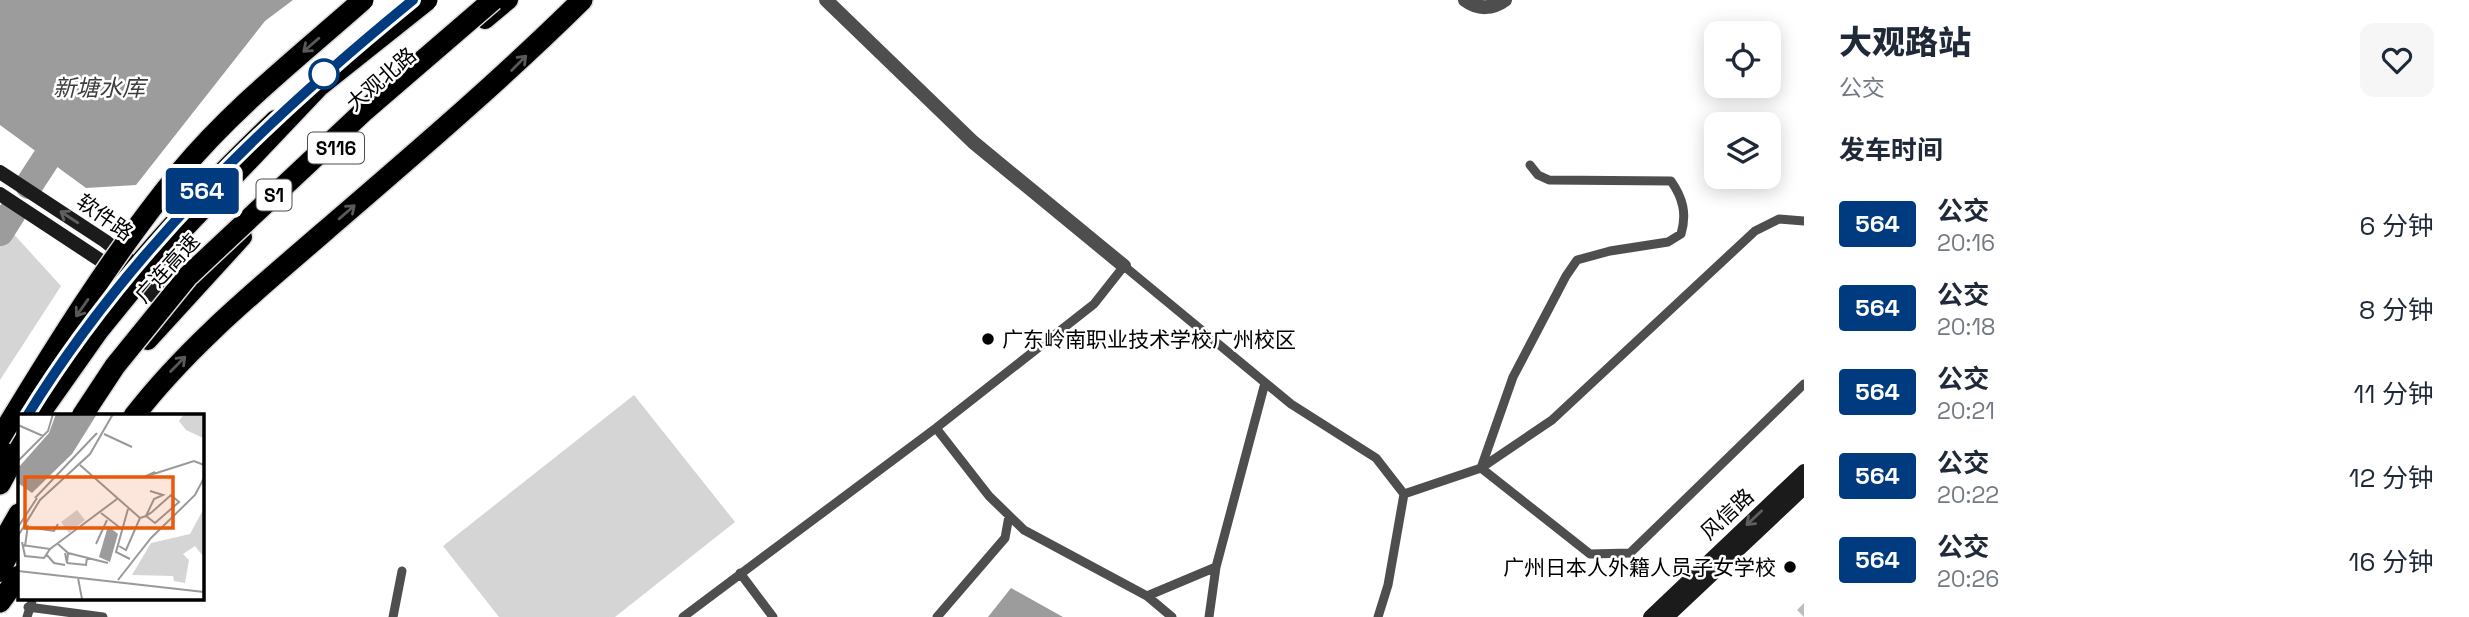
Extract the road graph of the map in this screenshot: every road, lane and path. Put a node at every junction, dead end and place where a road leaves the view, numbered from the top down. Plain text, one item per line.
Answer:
1 (363, 0) edge
2 (413, 0) edge
3 (427, 0) edge
4 (493, 0) edge
5 (509, 0) edge
6 (582, 0) edge
7 (826, 0) edge
8 (1465, 0) edge
9 (1505, 0) edge
10 (1530, 165) dead end
11 (0, 172) edge
12 (0, 194) edge
13 (1804, 221) edge
14 (1124, 266) junction
15 (131, 273) junction
16 (176, 309) junction
17 (1265, 383) junction
18 (1804, 384) edge
19 (27, 414) edge
20 (39, 414) edge
21 (83, 414) edge
22 (94, 414) edge
23 (136, 414) edge
24 (936, 428) junction
25 (18, 430) edge
26 (0, 438) edge
27 (18, 451) edge
28 (0, 459) edge
29 (1481, 468) junction
30 (1804, 471) edge
31 (0, 484) edge
32 (1804, 488) edge
33 (1404, 495) junction
34 (18, 516) edge
35 (1009, 516) junction
36 (18, 539) edge
37 (0, 547) edge
38 (1216, 567) junction
39 (402, 571) dead end
40 (0, 573) edge
41 (740, 573) junction
42 (18, 577) edge
43 (1147, 596) junction
44 (0, 601) edge
45 (29, 607) edge
46 (103, 617) edge
47 (393, 617) edge
48 (683, 617) edge
49 (773, 617) edge
50 (937, 617) edge
51 (1171, 617) edge
52 (1209, 617) edge
53 (1378, 617) edge
54 (1650, 617) edge
55 (1667, 617) edge

1 -> 26 highway, bridge
2 - 15 main road, 大观北路
3 - 20 highway, 广连高速 / S1, bridge
4 - 21 highway, 广连高速 / S1, bridge
5 - 16 main road, 大观北路 / S116
23 -> 6 highway
7 - 14 street
8 - 9 street
10 - 29 lane
15 -> 11 street, 软件路
12 - 15 street, 软件路
13 - 29 lane
14 - 17 lane
14 - 24 lane
15 - 16 street, 软件路
15 - 19 main road, 大观北路
16 - 22 main road, 大观北路 / S116
17 - 33 lane
17 - 38 lane
18 - 29 lane
24 - 35 lane
24 - 41 lane
25 - 28 main road
27 - 31 highway
29 - 33 lane
30 -> 54 street, 风信路
32 - 55 street, 风信路
33 - 53 lane
34 - 37 highway
35 - 43 lane
35 - 50 lane
36 - 40 main road
38 - 43 lane
38 - 52 lane
39 - 47 lane
41 - 48 lane
41 - 49 lane
42 - 44 highway
43 - 51 lane
45 - 46 lane

